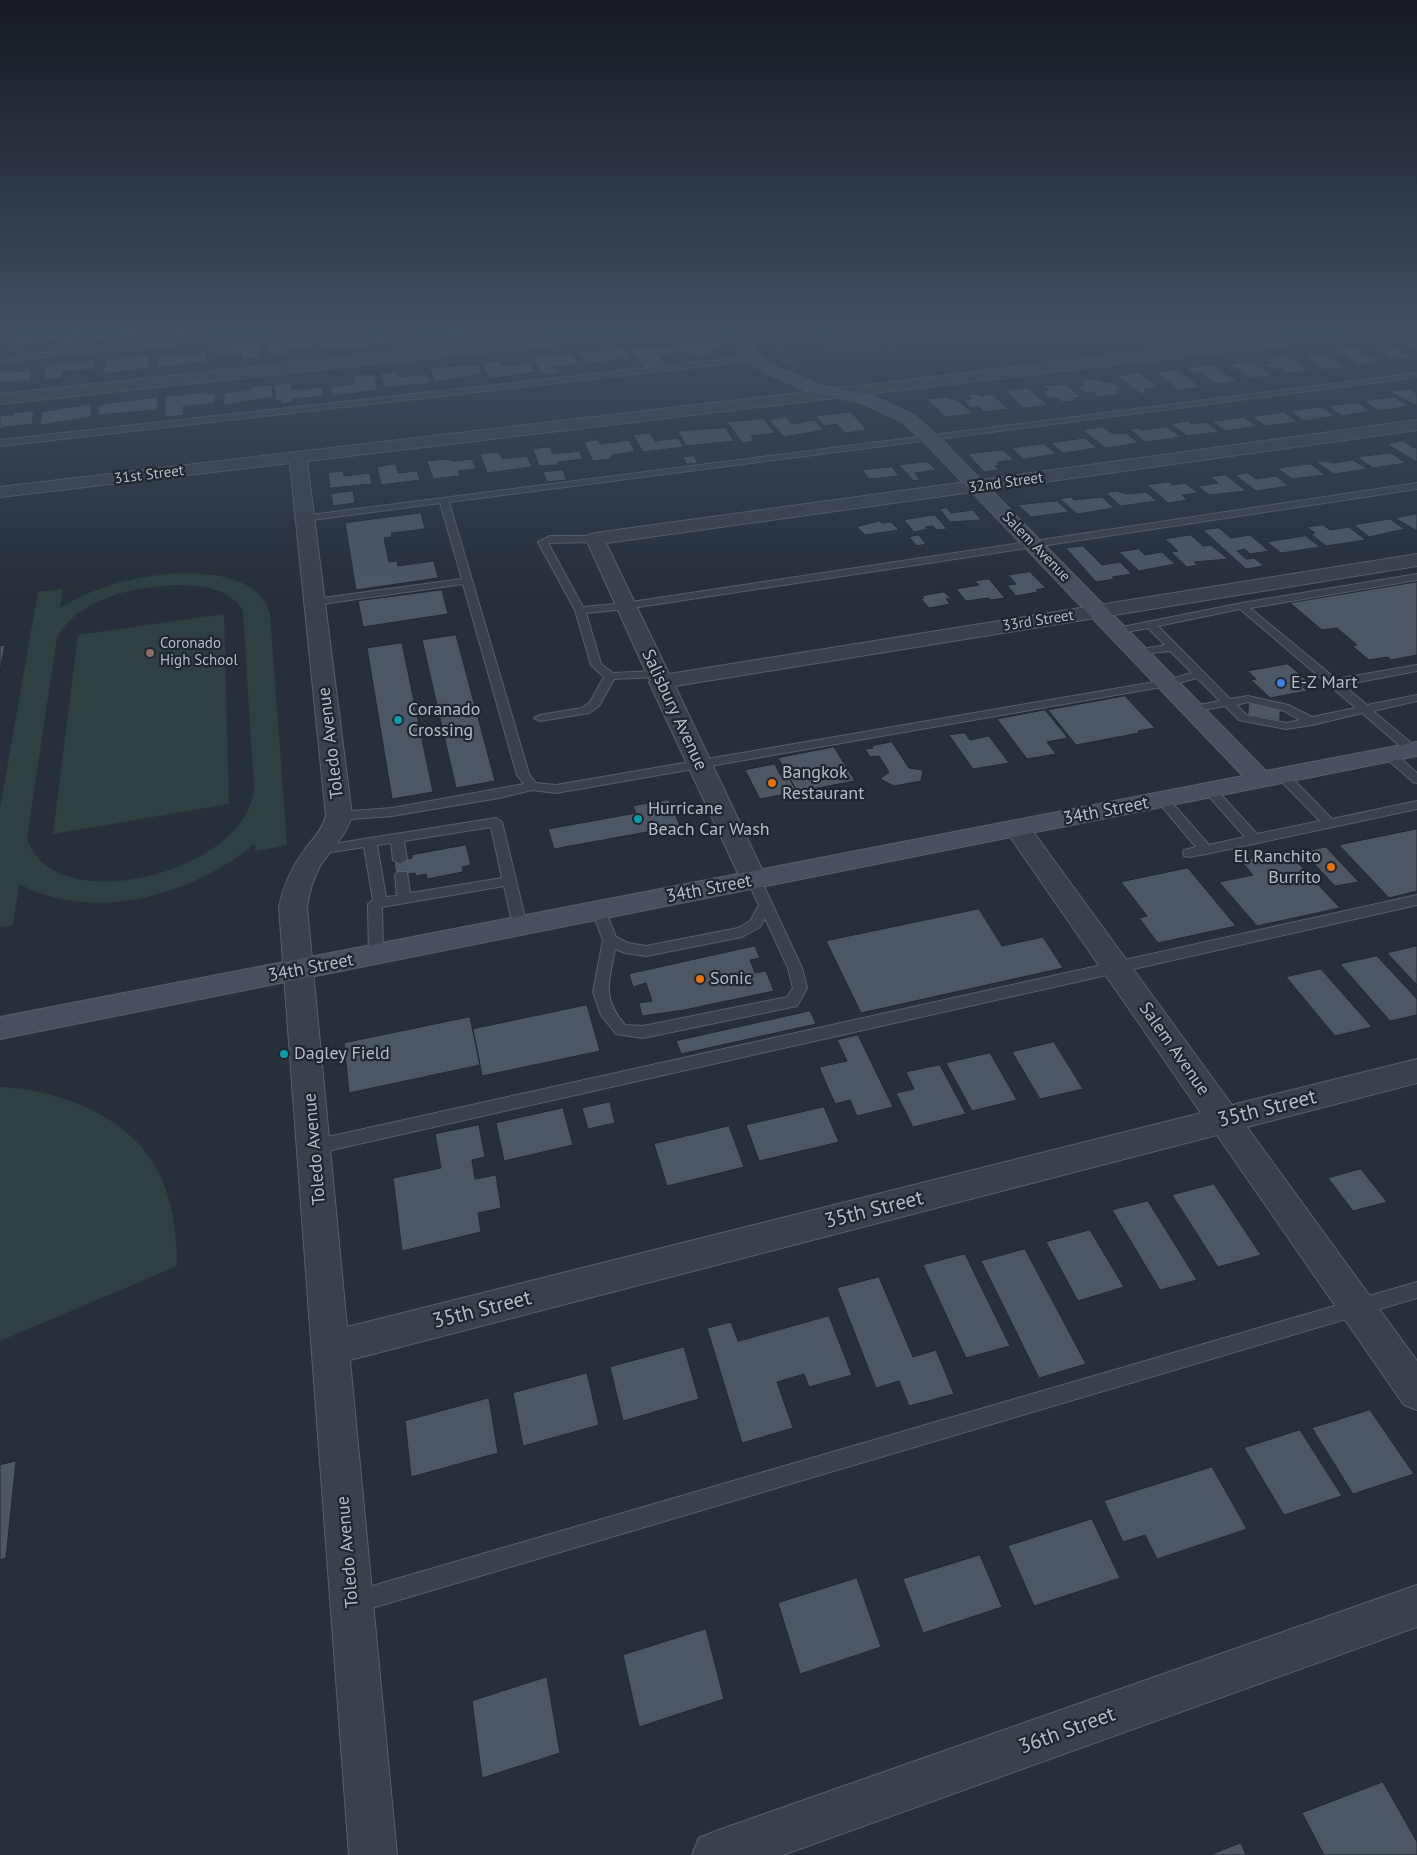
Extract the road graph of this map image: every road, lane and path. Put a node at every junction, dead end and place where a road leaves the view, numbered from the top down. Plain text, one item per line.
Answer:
1 (235, 417) edge
2 (636, 417) edge
3 (903, 417) edge
4 (1096, 417) edge
5 (1417, 425) edge
6 (930, 438) junction
7 (0, 443) edge
8 (298, 457) junction
9 (1417, 486) edge
10 (977, 487) junction
11 (0, 492) edge
12 (444, 500) junction
13 (305, 518) junction
14 (594, 539) junction
15 (1032, 544) junction
16 (1417, 560) edge
17 (1417, 577) edge
18 (467, 581) junction
19 (315, 602) junction
20 (625, 606) junction
21 (1242, 606) junction
22 (580, 610) junction
23 (1097, 611) junction
24 (1150, 624) junction
25 (1116, 631) junction
26 (1172, 647) junction
27 (1137, 653) junction
28 (1417, 668) edge
29 (1200, 674) junction
30 (610, 676) junction
31 (658, 678) junction
32 (1166, 683) junction
33 (1334, 683) junction
34 (1417, 698) edge
35 (1226, 702) junction
36 (1364, 708) junction
37 (1192, 709) junction
38 (540, 718) dead end
39 (1312, 722) junction
40 (1406, 751) edge
41 (699, 764) junction
42 (1272, 778) junction
43 (1417, 779) edge
44 (532, 786) junction
45 (1210, 790) junction
46 (1162, 800) junction
47 (1417, 806) edge
48 (339, 816) junction
49 (1330, 824) junction
50 (1017, 828) junction
51 (397, 838) junction
52 (1255, 840) junction
53 (370, 842) junction
54 (319, 850) junction
55 (1206, 850) junction
56 (1189, 854) dead end
57 (400, 860) dead end
58 (402, 876) dead end
59 (754, 880) junction
60 (509, 881) junction
61 (404, 898) junction
62 (1417, 900) edge
63 (380, 903) junction
64 (765, 906) junction
65 (599, 911) junction
66 (520, 926) junction
67 (610, 940) junction
68 (376, 955) junction
69 (1115, 967) junction
70 (300, 970) junction
71 (0, 1028) edge
72 (1417, 1071) edge
73 (1224, 1120) junction
74 (314, 1147) junction
75 (1417, 1290) edge
76 (1357, 1308) junction
77 (332, 1348) junction
78 (1417, 1392) edge
79 (352, 1603) junction
80 (1417, 1606) edge
81 (373, 1855) edge
82 (716, 1855) edge

1 - 7 lane
2 - 8 street, 31st Street
3 - 6 street, Salem Avenue
4 - 6 lane
5 - 10 street, 32nd Street
6 - 10 street, Salem Avenue
6 - 12 lane
8 - 11 street, 31st Street
8 - 13 street, Toledo Avenue
9 - 15 lane
10 - 14 street, 32nd Street
10 - 15 street, Salem Avenue
12 - 13 lane
12 - 18 lane
13 - 19 street, Toledo Avenue
14 - 20 street, Salisbury Avenue
14 - 22 lane
15 - 20 lane
15 - 23 street, Salem Avenue
16 - 23 street, 33rd Street
17 - 21 lane
18 - 19 lane
18 - 44 lane
19 - 48 street, Toledo Avenue
20 - 22 lane
20 - 31 street, Salisbury Avenue
21 - 24 lane
21 - 33 lane
22 - 30 lane
23 - 25 street, Salem Avenue
23 - 31 street, 33rd Street
24 - 25 lane
24 - 26 lane
25 - 27 street, Salem Avenue
26 - 27 lane
26 - 29 lane
27 - 32 street, Salem Avenue
28 - 33 lane
29 - 32 lane
29 - 35 lane
30 - 31 lane
30 - 38 lane
31 - 41 street, Salisbury Avenue
32 - 37 street, Salem Avenue
32 - 41 lane
33 - 36 lane
34 - 36 lane
35 - 37 lane
35 - 39 lane
35 - 39 lane
36 - 39 lane
36 - 40 lane
37 - 42 street, Salem Avenue
40 - 42 street, 34th Street
40 - 43 lane
41 - 44 lane
41 - 59 street, Salisbury Avenue
42 - 45 street, 34th Street
42 - 49 lane
44 - 48 lane
45 - 46 street, 34th Street
45 - 52 lane
46 - 50 street, 34th Street
46 - 55 lane
47 - 49 lane
48 - 54 street, Toledo Avenue
49 - 52 lane
50 - 59 street, 34th Street
50 - 69 street, Salem Avenue
51 - 53 lane
51 - 57 lane
51 - 60 lane
52 - 55 lane
53 - 54 lane
53 - 63 lane
54 - 70 street, Toledo Avenue
55 - 56 lane
58 - 61 lane
59 - 64 lane
59 - 65 street, 34th Street
60 - 61 lane
60 - 66 lane
61 - 63 lane
62 - 69 lane
63 - 68 lane
64 - 67 lane
64 - 67 lane
65 - 66 street, 34th Street
65 - 67 lane
66 - 68 street, 34th Street
68 - 70 street, 34th Street
69 - 73 street, Salem Avenue
69 - 74 lane
70 - 71 street, 34th Street
70 - 74 street, Toledo Avenue
72 - 73 street, 35th Street
73 - 76 street, Salem Avenue
73 - 77 street, 35th Street
74 - 77 street, Toledo Avenue
75 - 76 lane
76 - 78 street, Salem Avenue
76 - 79 lane
77 - 79 street, Toledo Avenue
79 - 81 street, Toledo Avenue
80 - 82 street, 36th Street

